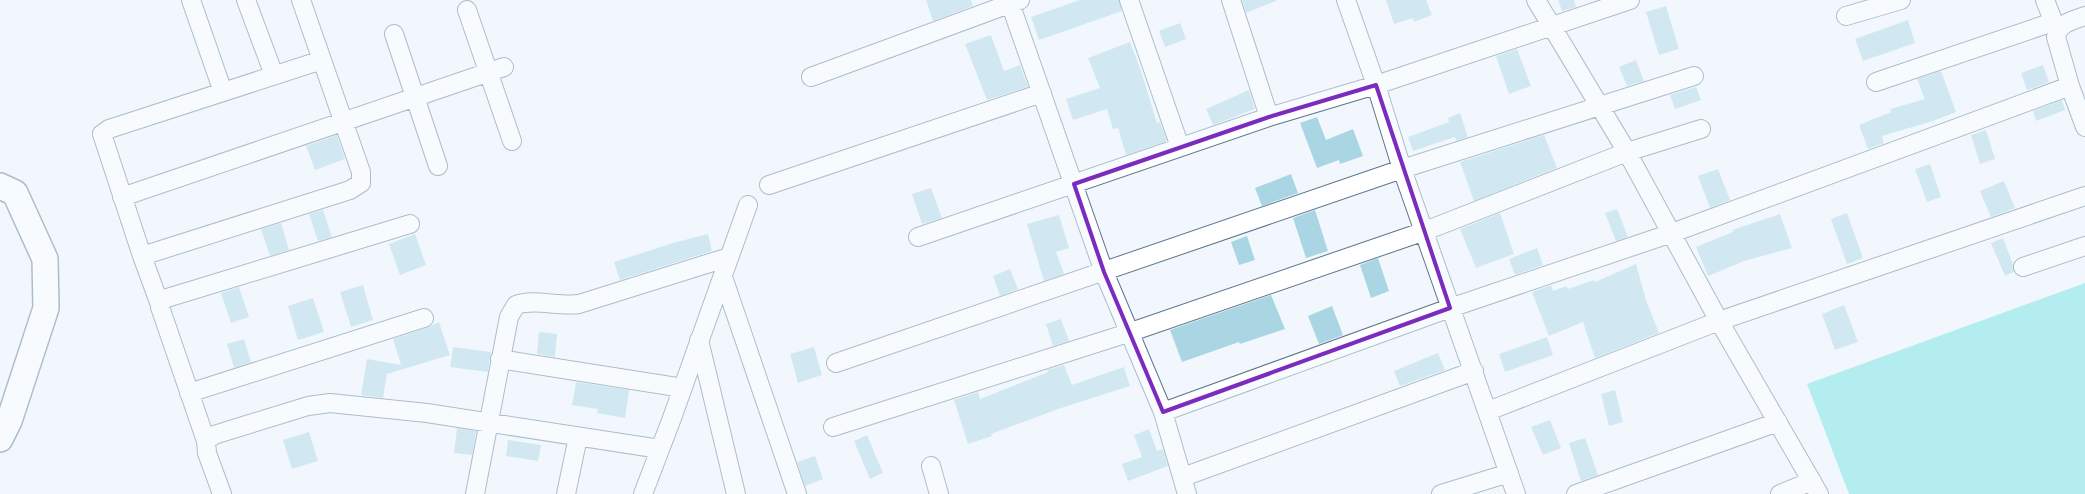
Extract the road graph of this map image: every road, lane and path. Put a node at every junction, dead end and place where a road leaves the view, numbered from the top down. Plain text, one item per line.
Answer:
1 (191, 0) edge
2 (246, 0) edge
3 (301, 0) edge
4 (1129, 0) edge
5 (1231, 0) edge
6 (1346, 0) edge
7 (1536, 0) edge
8 (1630, 0) edge
9 (1901, 0) edge
10 (2045, 0) edge
11 (1013, 1) edge
12 (467, 10) dead end
13 (1846, 16) dead end
14 (2085, 16) edge
15 (1551, 25) junction
16 (2055, 26) junction
17 (394, 34) dead end
18 (322, 60) junction
19 (496, 69) junction
20 (274, 75) junction
21 (1694, 76) dead end
22 (812, 77) dead end
23 (1876, 82) dead end
24 (1376, 86) junction
25 (2070, 86) junction
26 (223, 92) junction
27 (1042, 93) junction
28 (414, 96) junction
29 (1600, 107) junction
30 (1269, 117) junction
31 (343, 120) junction
32 (2085, 127) edge
33 (1701, 129) dead end
34 (512, 141) dead end
35 (1180, 147) junction
36 (1627, 152) junction
37 (438, 166) dead end
38 (1402, 170) junction
39 (1074, 184) junction
40 (769, 185) dead end
41 (0, 186) edge
42 (2085, 196) edge
43 (122, 198) junction
44 (748, 205) dead end
45 (410, 224) dead end
46 (1425, 231) junction
47 (1672, 233) junction
48 (918, 237) dead end
49 (2085, 246) edge
50 (142, 256) junction
51 (729, 257) junction
52 (2023, 268) dead end
53 (1104, 272) junction
54 (723, 277) junction
55 (160, 304) junction
56 (1450, 308) junction
57 (424, 318) dead end
58 (1719, 321) junction
59 (1128, 333) junction
60 (699, 340) junction
61 (500, 359) junction
62 (836, 363) dead end
63 (1474, 371) junction
64 (683, 388) junction
65 (189, 393) junction
66 (1488, 411) junction
67 (1163, 412) junction
68 (1778, 422) junction
69 (487, 423) junction
70 (833, 427) dead end
71 (578, 437) junction
72 (0, 439) edge
73 (206, 441) junction
74 (660, 449) junction
75 (931, 466) dead end
76 (1509, 473) junction
77 (1182, 477) junction
78 (1816, 488) edge
79 (222, 494) edge
80 (475, 494) edge
81 (566, 494) edge
82 (643, 494) edge
83 (736, 494) edge
84 (797, 494) edge
85 (939, 494) edge
86 (1188, 494) edge
87 (1441, 494) edge
88 (1516, 494) edge
89 (1576, 494) edge
90 (1780, 494) edge

1 - 26 street
2 - 20 street
3 - 18 street
4 - 35 street
5 - 30 street
6 - 24 street
7 - 15 street
8 - 15 street
9 - 13 street
10 - 16 street
11 - 22 street
11 - 27 street
12 - 19 street
14 - 16 street
15 - 24 street
15 - 29 street
16 - 23 street
16 - 25 street
17 - 28 street
18 - 20 street
18 - 31 street
19 - 28 street
19 - 34 street
20 - 26 street
21 - 29 street
24 - 30 street
24 - 38 street
25 - 32 street
25 - 47 street
26 - 43 street
27 - 39 street
27 - 40 street
28 - 31 street
28 - 37 street
29 - 36 street
29 - 38 street
30 - 35 street
31 - 43 street
31 - 50 street
33 - 36 street
35 - 39 street
36 - 46 street
36 - 47 street
38 - 46 street
38 - 53 street
39 - 48 street
39 - 53 street
41 - 72 street
42 - 58 street
43 - 50 street
44 - 51 street
45 - 55 street
46 - 56 street
46 - 59 street
47 - 56 street
47 - 58 street
49 - 52 street
50 - 55 street
51 - 54 street
51 - 61 street
53 - 59 street
53 - 62 street
54 - 60 street
54 - 84 street
55 - 65 street
56 - 63 street
56 - 67 street
57 - 65 street
58 - 66 street
58 - 68 street
59 - 67 street
59 - 70 street
60 - 64 street
60 - 83 street
61 - 64 street
61 - 69 street
63 - 66 street
63 - 77 street
64 - 74 street
65 - 73 street
66 - 76 street
67 - 77 street
68 - 78 street
68 - 89 street
69 - 71 street
69 - 73 street
69 - 80 street
71 - 74 street
71 - 81 street
73 - 79 street
74 - 82 street
75 - 85 street
76 - 87 street
76 - 88 street
77 - 86 street
78 - 90 street

